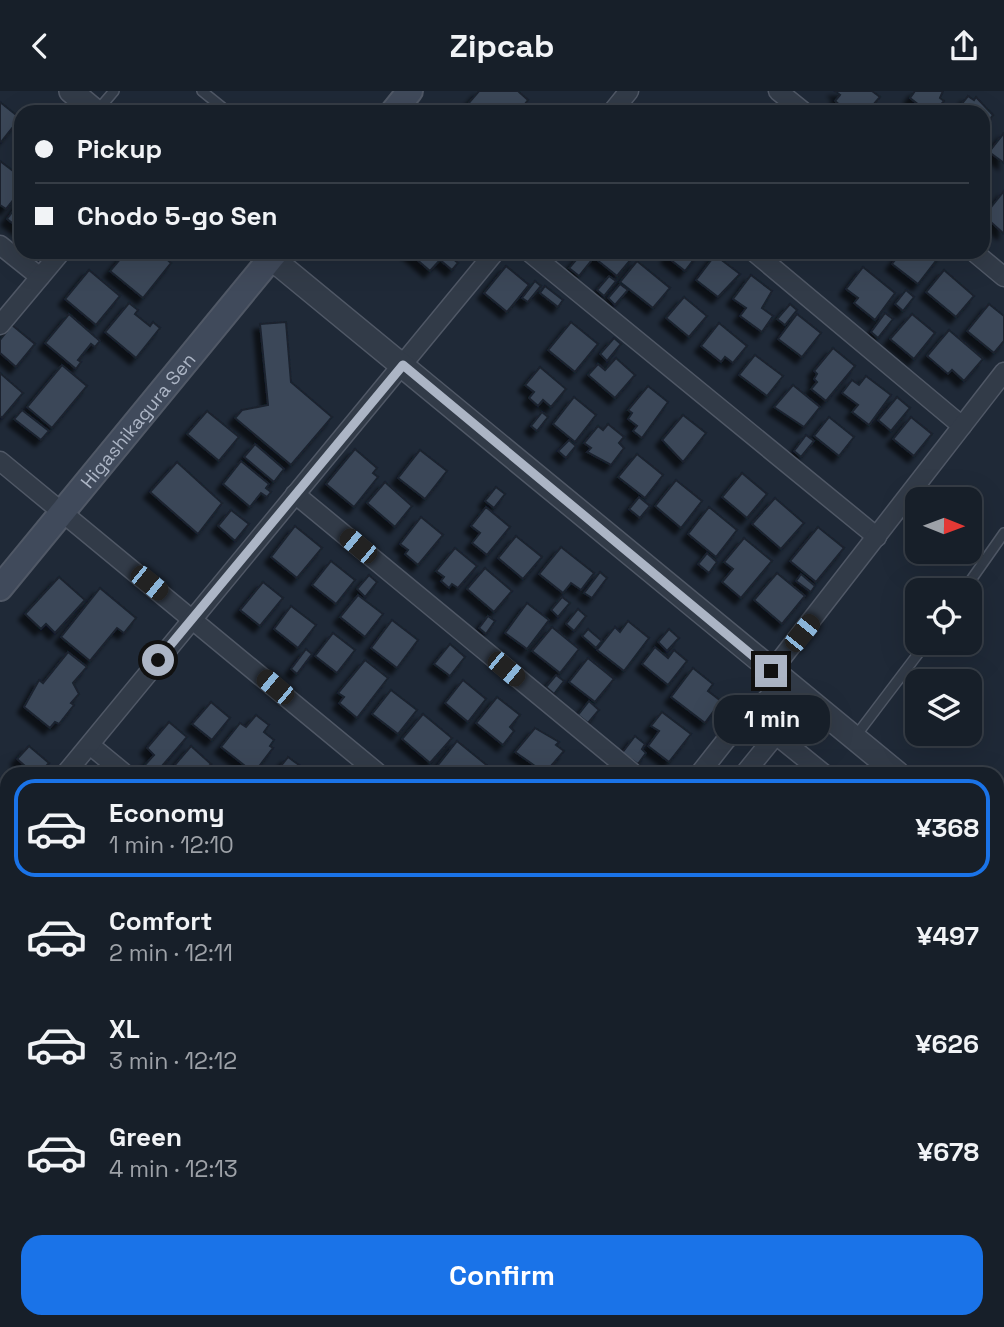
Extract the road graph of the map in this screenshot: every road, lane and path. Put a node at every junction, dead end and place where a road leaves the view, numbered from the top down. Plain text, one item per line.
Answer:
1 (71, 91) edge
2 (114, 91) edge
3 (202, 91) edge
4 (410, 91) edge
5 (629, 91) edge
6 (778, 91) edge
7 (88, 105) edge
8 (102, 105) edge
9 (219, 105) edge
10 (399, 105) edge
11 (618, 105) edge
12 (795, 105) edge
13 (0, 244) edge
14 (14, 256) edge
15 (18, 259) edge
16 (55, 259) edge
17 (266, 259) edge
18 (276, 259) edge
19 (489, 259) edge
20 (538, 259) edge
21 (762, 259) edge
22 (982, 259) edge
23 (40, 277) junction
24 (1004, 277) edge
25 (0, 325) edge
26 (403, 365) junction
27 (1004, 372) edge
28 (962, 426) junction
29 (0, 461) edge
30 (295, 494) junction
31 (62, 513) junction
32 (1004, 533) edge
33 (877, 537) junction
34 (972, 578) edge
35 (0, 589) edge
36 (192, 618) junction
37 (917, 655) edge
38 (777, 677) junction
39 (804, 699) junction
40 (776, 735) junction
41 (854, 739) junction
42 (90, 745) junction
43 (71, 767) edge
44 (117, 767) edge
45 (371, 767) edge
46 (626, 767) edge
47 (705, 767) edge
48 (750, 767) edge
49 (816, 767) edge
50 (889, 767) edge

1 - 7 street
2 - 8 lane
3 - 9 lane
4 - 10 main road
5 - 11 street
6 - 12 street
13 - 14 street
15 - 23 street
16 - 23 street
17 - 31 main road, Higashikagura Sen
18 - 26 street
19 - 26 street
20 - 33 street
21 - 28 street
22 - 24 street
23 - 25 street
26 - 30 street
26 - 38 street
27 - 28 street
28 - 33 street
29 - 31 street
30 - 36 street
30 - 46 street
31 - 35 main road, Higashikagura Sen
31 - 36 street
32 - 34 lane
33 - 38 street
36 - 42 street
36 - 45 street
37 - 41 lane
38 - 39 street
38 - 47 street
39 - 40 street
39 - 41 street
40 - 48 street
40 - 49 street
41 - 50 street
42 - 43 street
42 - 44 street

